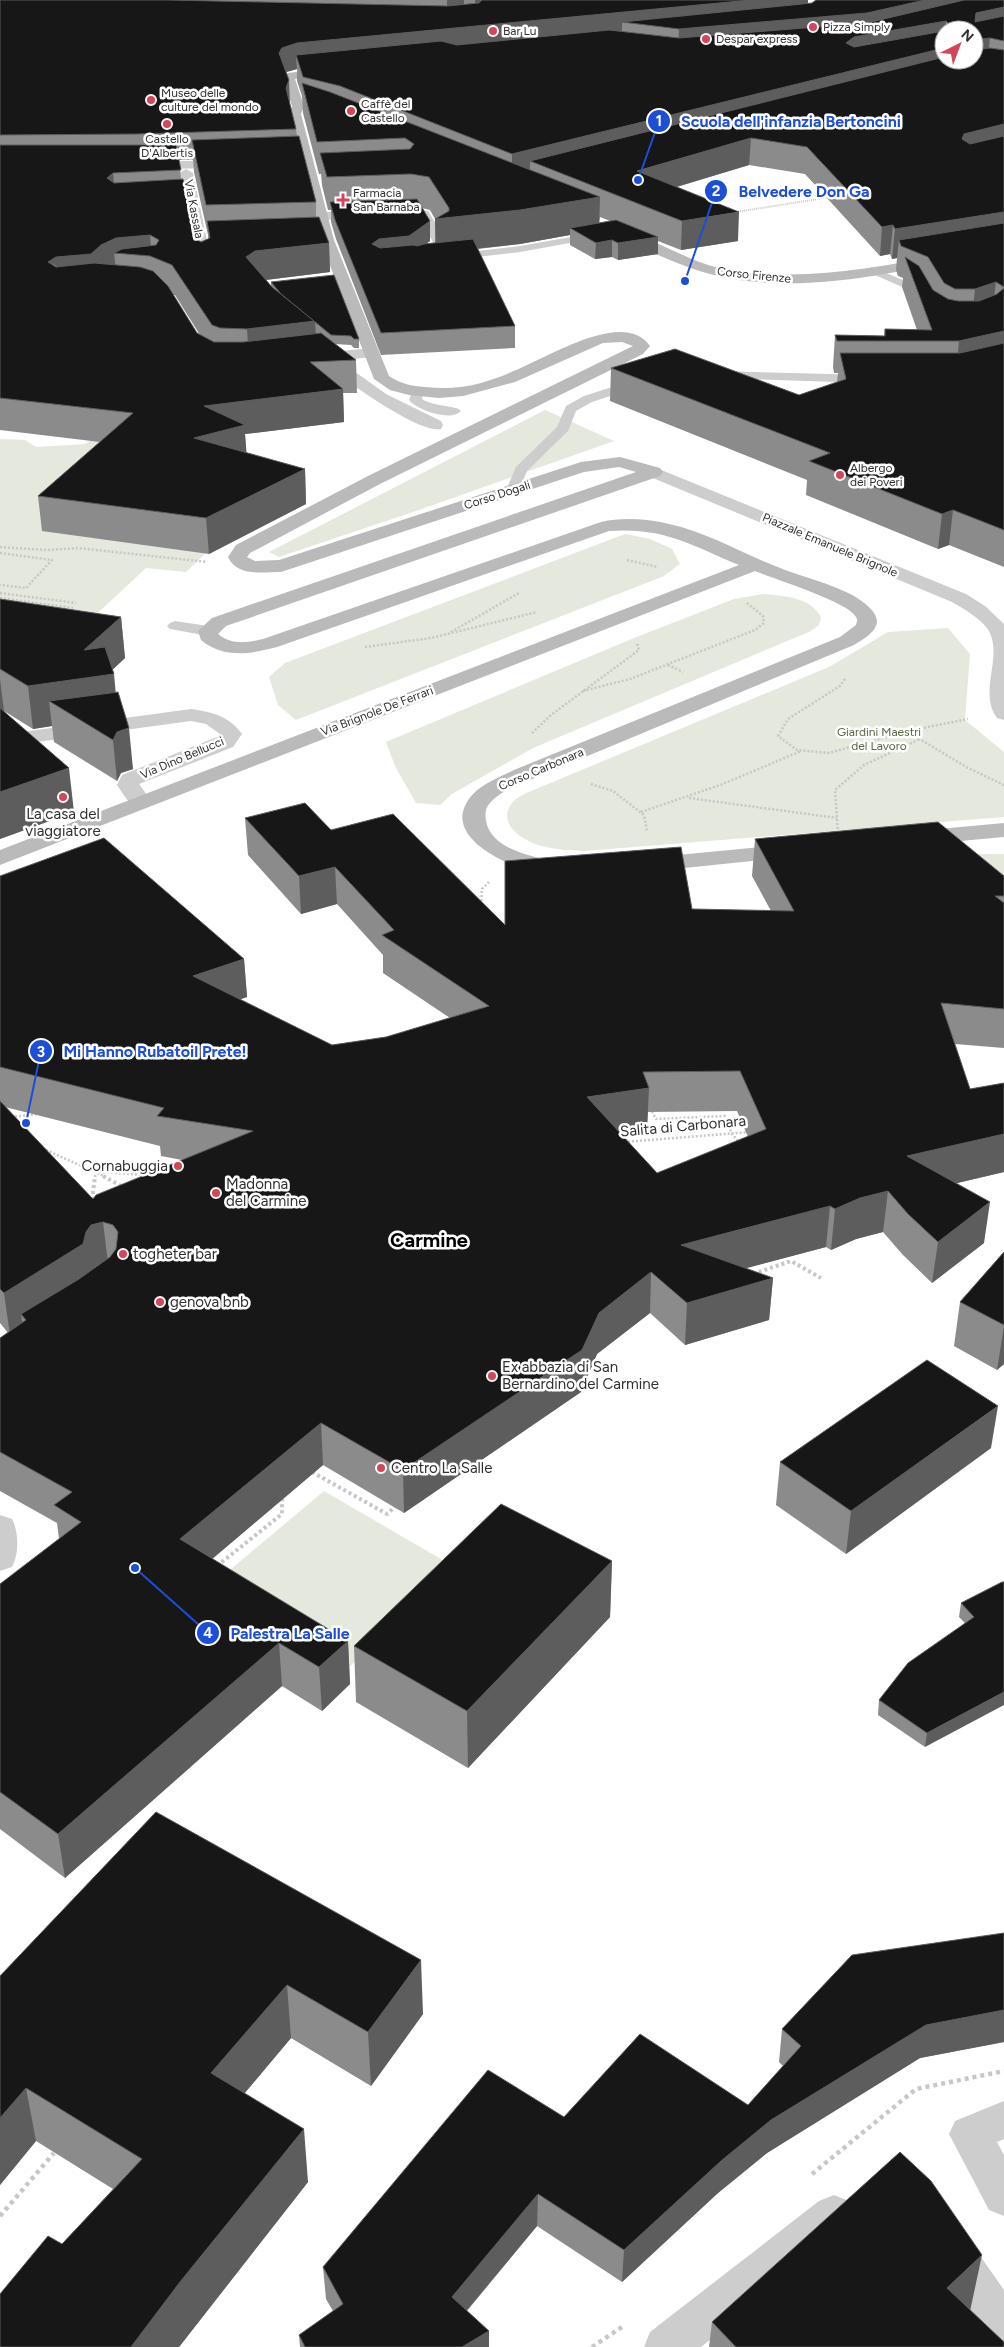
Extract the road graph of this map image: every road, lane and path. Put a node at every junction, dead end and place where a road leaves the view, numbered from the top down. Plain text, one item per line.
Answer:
1 (345, 69) edge
2 (239, 164) edge
3 (130, 166) edge
4 (186, 173) edge
5 (836, 196) edge
6 (734, 213) edge
7 (322, 216) junction
8 (591, 221) edge
9 (616, 232) junction
10 (327, 240) junction
11 (308, 241) edge
12 (250, 244) edge
13 (1004, 246) edge
14 (412, 262) joint
15 (872, 270) junction
16 (342, 277) junction
17 (323, 279) edge
18 (932, 312) edge
19 (370, 351) junction
20 (323, 352) junction
21 (300, 361) edge
22 (708, 375) edge
23 (652, 377) edge
24 (876, 379) edge
25 (467, 391) junction
26 (417, 392) junction
27 (455, 411) junction
28 (435, 425) joint
29 (654, 472) junction
30 (513, 490) junction
31 (0, 547) edge
32 (0, 553) edge
33 (238, 557) junction
34 (621, 559) dead end
35 (755, 565) junction
36 (0, 584) edge
37 (705, 585) junction
38 (527, 589) dead end
39 (0, 594) edge
40 (0, 598) edge
41 (76, 603) dead end
42 (73, 608) edge
43 (606, 623) junction
44 (175, 626) dead end
45 (208, 631) junction
46 (447, 634) junction
47 (291, 638) junction
48 (1004, 654) edge
49 (810, 657) junction
50 (580, 692) junction
51 (1004, 713) edge
52 (908, 731) junction
53 (920, 739) junction
54 (0, 741) edge
55 (803, 750) junction
56 (541, 767) junction
57 (1004, 786) edge
58 (688, 798) junction
59 (141, 802) junction
60 (641, 812) junction
61 (837, 818) junction
62 (1004, 830) edge
63 (898, 840) edge
64 (839, 846) joint
65 (0, 858) edge
66 (516, 859) junction
67 (634, 866) joint
68 (573, 870) edge
69 (481, 909) edge
70 (648, 1104) edge
71 (47, 1112) edge
72 (9, 1118) edge
73 (752, 1132) edge
74 (732, 1134) junction
75 (619, 1142) edge
76 (39, 1147) edge
77 (744, 1147) edge
78 (96, 1172) junction
79 (154, 1176) edge
80 (122, 1186) edge
81 (94, 1203) edge
82 (749, 1275) edge
83 (820, 1278) dead end
84 (306, 1477) dead end
85 (287, 1493) dead end
86 (395, 1507) dead end
87 (0, 1527) edge
88 (0, 1558) edge
89 (209, 1569) edge
90 (1004, 2120) edge
91 (54, 2153) dead end
92 (865, 2191) edge
93 (1004, 2196) edge
94 (0, 2216) edge
95 (933, 2223) edge
96 (1004, 2327) edge
97 (666, 2347) edge

1 - 7 street
2 - 3 street
4 - 12 street, Via Kassala
5 - 6 path
7 - 10 street
7 - 14 street
8 - 9 street, Corso Firenze
9 - 14 lane
9 - 15 street, Corso Firenze
10 - 11 street
10 - 16 street
13 - 15 street, Corso Firenze
15 - 18 lane, Corso Firenze
16 - 17 street
16 - 19 street
19 - 20 street
19 - 26 street
20 - 21 street
20 - 28 street
22 - 24 lane
23 - 30 lane
25 - 26 street
25 - 27 lane
25 - 33 street
26 - 27 lane
27 - 28 lane
29 - 30 street, Corso Dogali
29 - 45 street
29 - 48 street, Piazzale Emanuele Brignole
30 - 33 street, Corso Dogali
31 - 33 path
32 - 36 path
34 - 37 path
35 - 37 street, Via Brignole De Ferrari
35 - 47 street
35 - 49 street, Corso Carbonara
37 - 43 street, Via Brignole De Ferrari
37 - 50 path
38 - 46 path
39 - 41 path
40 - 42 path
43 - 46 path
43 - 50 path
43 - 59 street, Via Brignole De Ferrari
44 - 45 lane
45 - 47 street
46 - 47 path
48 - 51 street
49 - 55 path
49 - 56 street, Corso Carbonara
50 - 56 path
51 - 52 path
52 - 53 path
52 - 55 path
53 - 57 path
53 - 61 path
54 - 59 street, Via Dino Bellucci
55 - 58 path
56 - 60 path
56 - 66 street, Corso Carbonara
58 - 60 path
58 - 61 path
59 - 65 street, Via Brignole De Ferrari
60 - 67 path
61 - 64 path
62 - 63 street
64 - 67 street
66 - 68 street, Corso Carbonara
66 - 69 path
70 - 74 path
71 - 72 path
73 - 74 path, Salita di Carbonara
74 - 75 path, Salita di Carbonara
74 - 77 path
76 - 78 path
78 - 79 path
78 - 80 path
78 - 81 path
82 - 83 path
84 - 86 path
85 - 89 path
87 - 88 street
90 - 93 street
91 - 94 path
92 - 97 street
95 - 96 street

